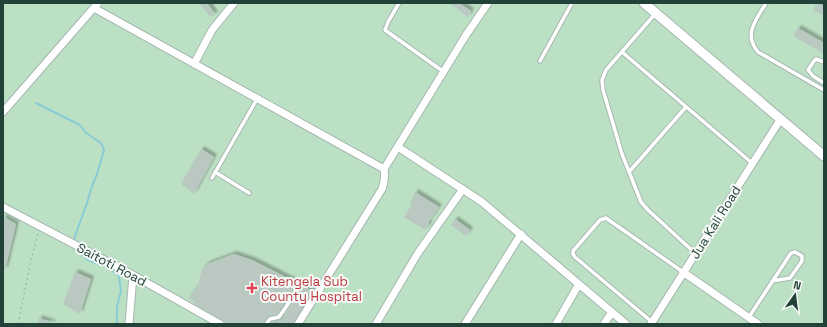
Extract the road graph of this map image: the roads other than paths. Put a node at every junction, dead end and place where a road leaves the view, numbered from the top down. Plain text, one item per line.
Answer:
1 (234, 3) edge
2 (399, 3) edge
3 (488, 3) edge
4 (572, 3) edge
5 (644, 3) edge
6 (766, 3) edge
7 (96, 5) edge
8 (656, 13) junction
9 (622, 52) junction
10 (540, 61) dead end
11 (824, 62) edge
12 (194, 64) junction
13 (444, 72) junction
14 (824, 83) edge
15 (824, 90) edge
16 (257, 99) junction
17 (686, 107) junction
18 (3, 112) edge
19 (780, 120) junction
20 (398, 147) junction
21 (824, 156) edge
22 (752, 163) junction
23 (384, 169) junction
24 (215, 172) junction
25 (629, 172) junction
26 (212, 178) dead end
27 (463, 189) junction
28 (249, 193) dead end
29 (3, 207) edge
30 (521, 234) junction
31 (695, 253) junction
32 (683, 272) junction
33 (133, 275) junction
34 (772, 281) junction
35 (579, 284) junction
36 (290, 301) dead end
37 (612, 312) junction
38 (749, 318) junction
39 (651, 323) edge
40 (129, 324) edge
41 (220, 324) edge
42 (266, 324) edge
43 (298, 324) edge
44 (376, 324) edge
45 (465, 324) edge
46 (556, 324) edge
47 (604, 324) edge
48 (626, 324) edge
49 (758, 324) edge

1 - 12 street
2 - 13 lane
3 - 13 street
4 - 10 lane
5 - 8 street
6 - 15 lane
7 - 12 street
7 - 18 street
8 - 9 lane
8 - 19 street
9 - 17 lane
9 - 25 lane
11 - 14 lane
12 - 16 street
13 - 20 street
16 - 23 street
16 - 24 lane
17 - 22 lane
17 - 25 lane
19 - 21 street
19 - 22 street, Jua Kali Road
20 - 23 street
20 - 27 street
22 - 31 street, Jua Kali Road
23 - 43 street
24 - 26 lane
24 - 28 lane
25 - 31 lane
27 - 30 street
27 - 44 street
29 - 33 street, Saitoti Road
30 - 35 street
30 - 45 street
31 - 32 street, Jua Kali Road
32 - 38 street
32 - 39 street, Jua Kali Road
32 - 39 lane
33 - 40 street
33 - 41 street, Saitoti Road
34 - 34 lane
34 - 38 lane
35 - 37 street
35 - 46 street
36 - 42 lane
37 - 47 street
37 - 48 street
38 - 49 street

